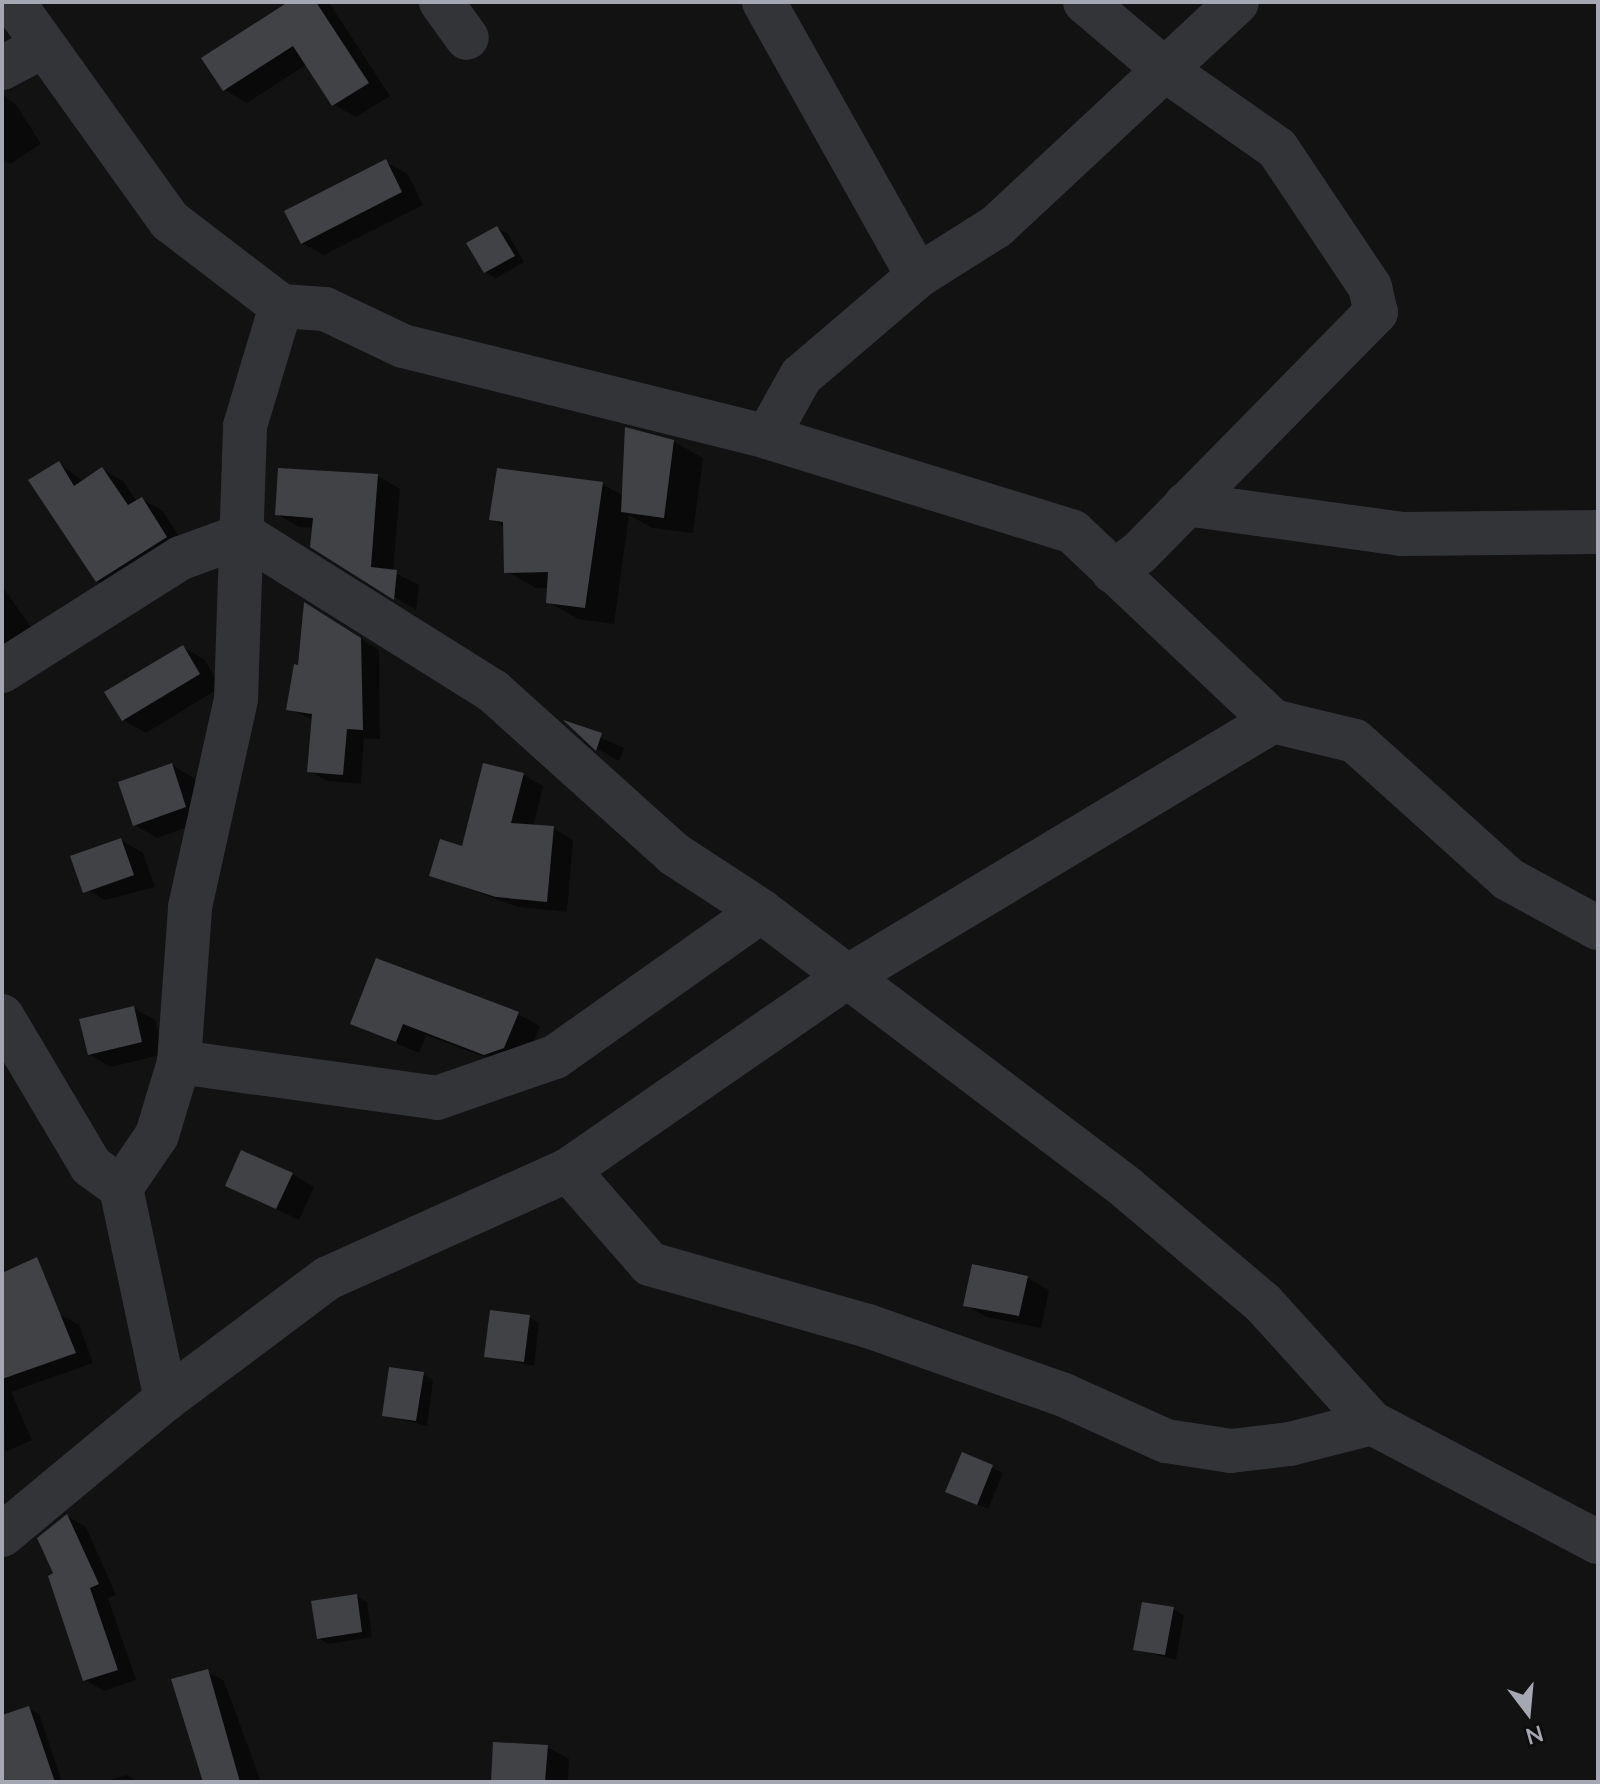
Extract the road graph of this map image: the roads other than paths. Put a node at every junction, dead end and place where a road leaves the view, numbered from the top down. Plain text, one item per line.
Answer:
1 (13, 2) edge
2 (441, 2) edge
3 (764, 2) edge
4 (1085, 2) edge
5 (1237, 2) edge
6 (467, 38) dead end
7 (42, 47) junction
8 (2, 68) edge
9 (1164, 69) junction
10 (918, 276) junction
11 (281, 306) junction
12 (767, 437) junction
13 (1186, 504) junction
14 (1598, 532) edge
15 (244, 535) junction
16 (1113, 572) junction
17 (2, 671) edge
18 (1273, 721) junction
19 (761, 911) junction
20 (1598, 928) edge
21 (847, 977) junction
22 (2, 1016) edge
23 (179, 1062) junction
24 (568, 1170) junction
25 (121, 1188) junction
26 (166, 1399) junction
27 (1372, 1423) junction
28 (2, 1535) edge
29 (1598, 1542) edge

1 - 7 street
2 - 6 street
3 - 10 street
4 - 9 street
5 - 9 street
7 - 8 street
7 - 11 street
9 - 10 street
9 - 13 street
10 - 12 street
11 - 12 street
11 - 15 street
12 - 16 street
13 - 14 street
13 - 16 street
15 - 17 street
15 - 19 street
15 - 23 street
16 - 18 street
18 - 20 street
18 - 21 street
19 - 21 street
19 - 23 street
21 - 24 street
21 - 27 street
22 - 25 street
23 - 25 street
24 - 26 street
24 - 27 street
25 - 26 street
26 - 28 street
27 - 29 street

